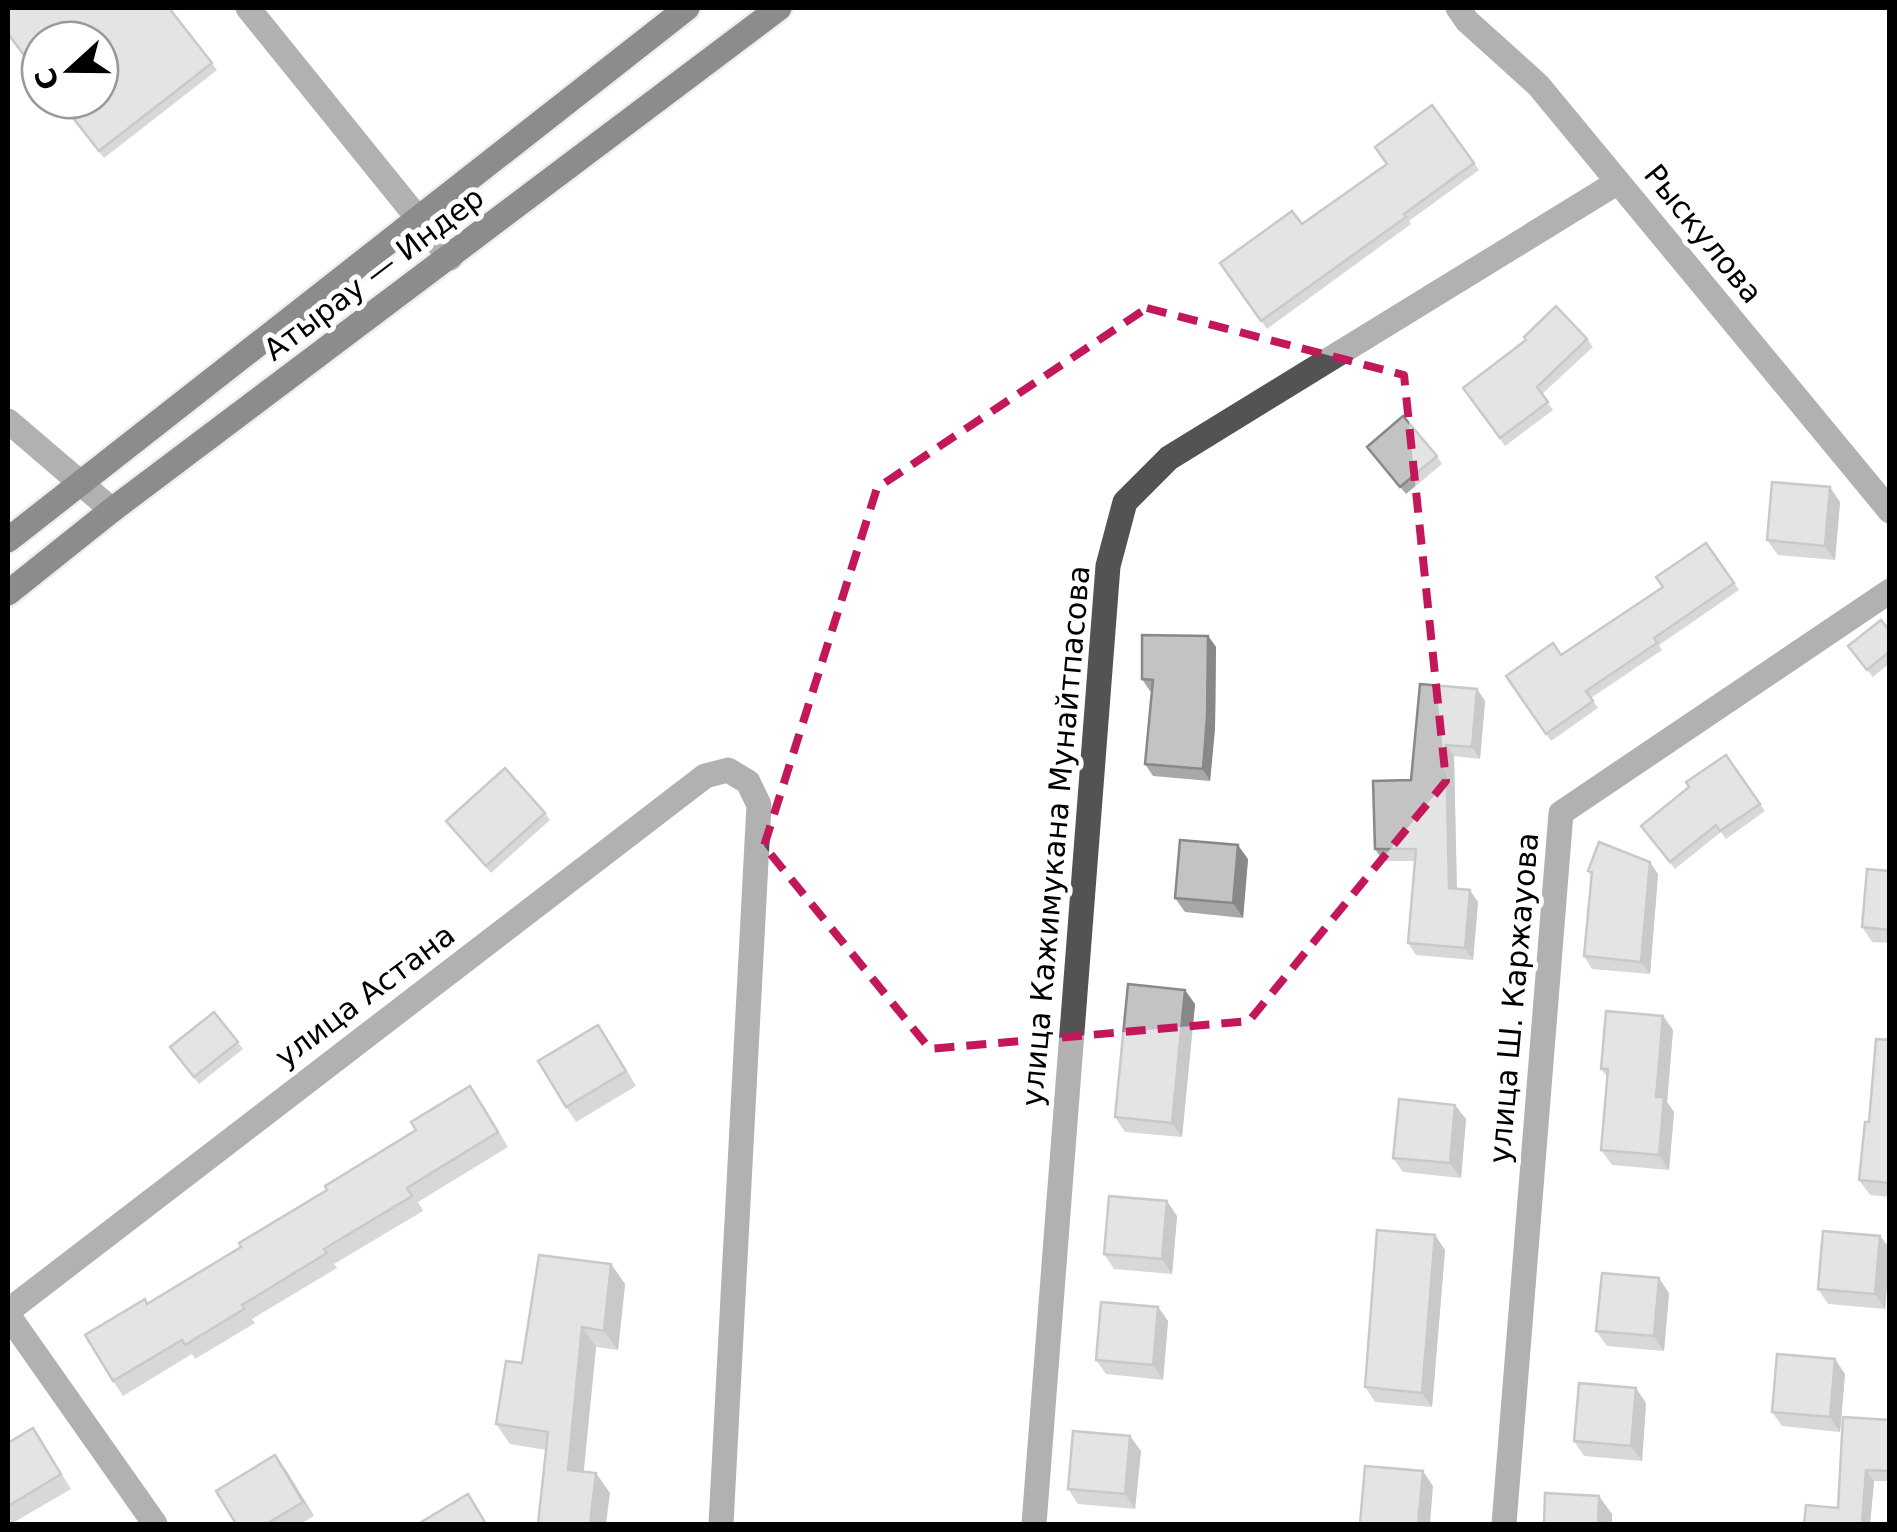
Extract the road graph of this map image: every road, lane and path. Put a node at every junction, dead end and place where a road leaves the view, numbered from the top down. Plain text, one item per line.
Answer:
1 (248, 8) edge
2 (687, 8) edge
3 (779, 8) edge
4 (1458, 8) edge
5 (1618, 182) junction
6 (417, 217) junction
7 (450, 258) junction
8 (8, 421) edge
9 (80, 483) junction
10 (112, 510) junction
11 (1890, 512) edge
12 (8, 540) edge
13 (1890, 590) edge
14 (8, 593) edge
15 (8, 1313) edge
16 (155, 1524) edge
17 (720, 1524) edge
18 (1034, 1524) edge
19 (1504, 1524) edge

1 - 6 street
2 - 6 main road, Атырау — Индер
3 - 7 main road, Атырау — Индер
4 - 5 street, Рыскулова
5 - 11 street, Рыскулова
5 - 18 street, улица Кажимукана Мунайтпасова
6 - 7 street
6 - 9 main road, Атырау — Индер
7 - 10 main road, Атырау — Индер
8 - 9 street
9 - 10 street
9 - 12 main road, Атырау — Индер
10 - 14 main road, Атырау — Индер
13 - 19 street, улица Ш. Каржауова
15 - 16 street
15 - 17 street, улица Астана

